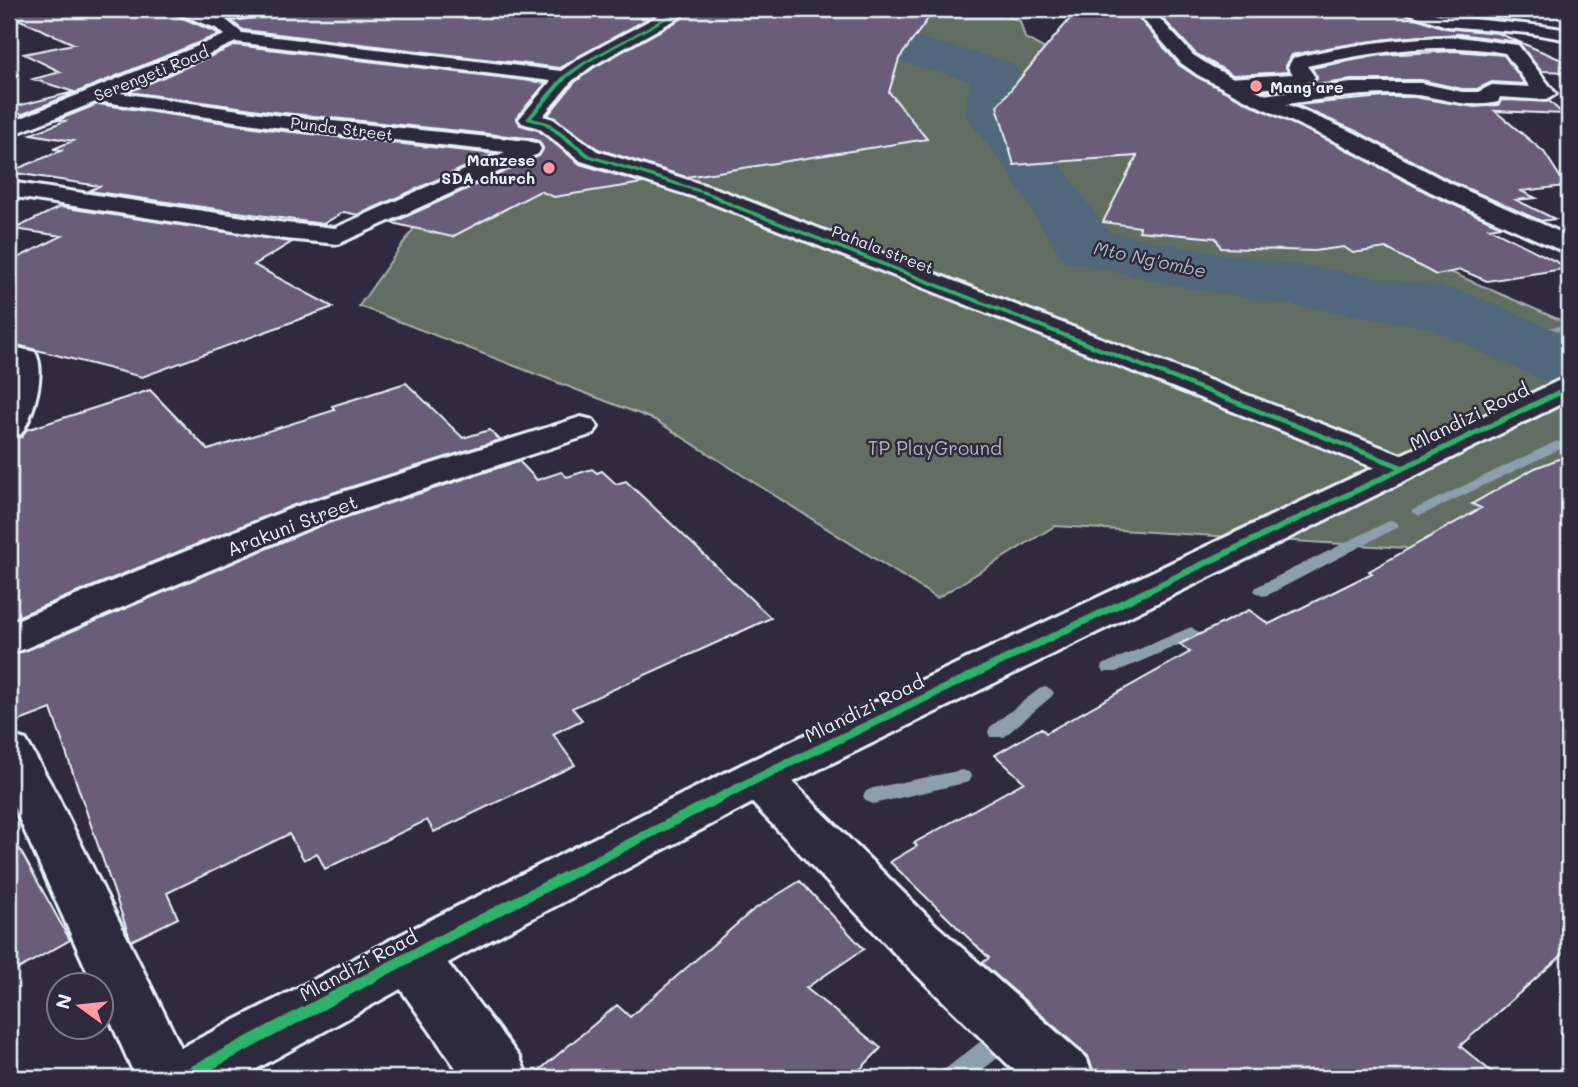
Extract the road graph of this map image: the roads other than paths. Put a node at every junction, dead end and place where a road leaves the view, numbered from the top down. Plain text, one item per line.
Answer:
1 (180, 9) edge
2 (264, 9) edge
3 (1142, 9) edge
4 (1411, 9) edge
5 (667, 11) edge
6 (206, 17) junction
7 (1569, 35) edge
8 (234, 37) junction
9 (565, 77) junction
10 (1230, 84) junction
11 (96, 95) junction
12 (1263, 101) junction
13 (9, 130) edge
14 (530, 149) junction
15 (589, 156) junction
16 (9, 189) edge
17 (1569, 246) edge
18 (9, 355) edge
19 (1550, 396) edge
20 (9, 427) edge
21 (581, 427) dead end
22 (1402, 467) junction
23 (9, 639) edge
24 (9, 752) edge
25 (758, 778) junction
26 (410, 957) junction
27 (166, 1078) edge
28 (183, 1078) edge
29 (498, 1078) edge
30 (1065, 1078) edge

1 - 6 street, Serengeti Road
2 - 6 street
3 - 10 street
4 - 7 street
5 - 9 street, Pahala street
6 - 8 street, Serengeti Road
8 - 9 street
8 - 11 street, Serengeti Road
9 - 15 street, Pahala street
10 - 12 street
10 - 12 street
11 - 13 street, Serengeti Road
11 - 14 street, Punda Street
12 - 17 street
14 - 15 street, Punda Street
14 - 16 street
15 - 22 street, Pahala street
18 - 20 street
19 - 22 street, Mlandizi Road
21 - 23 street, Arakuni Street
22 - 25 street, Mlandizi Road
24 - 27 street
25 - 26 street, Mlandizi Road
25 - 30 street
26 - 28 street, Mlandizi Road
26 - 29 street

